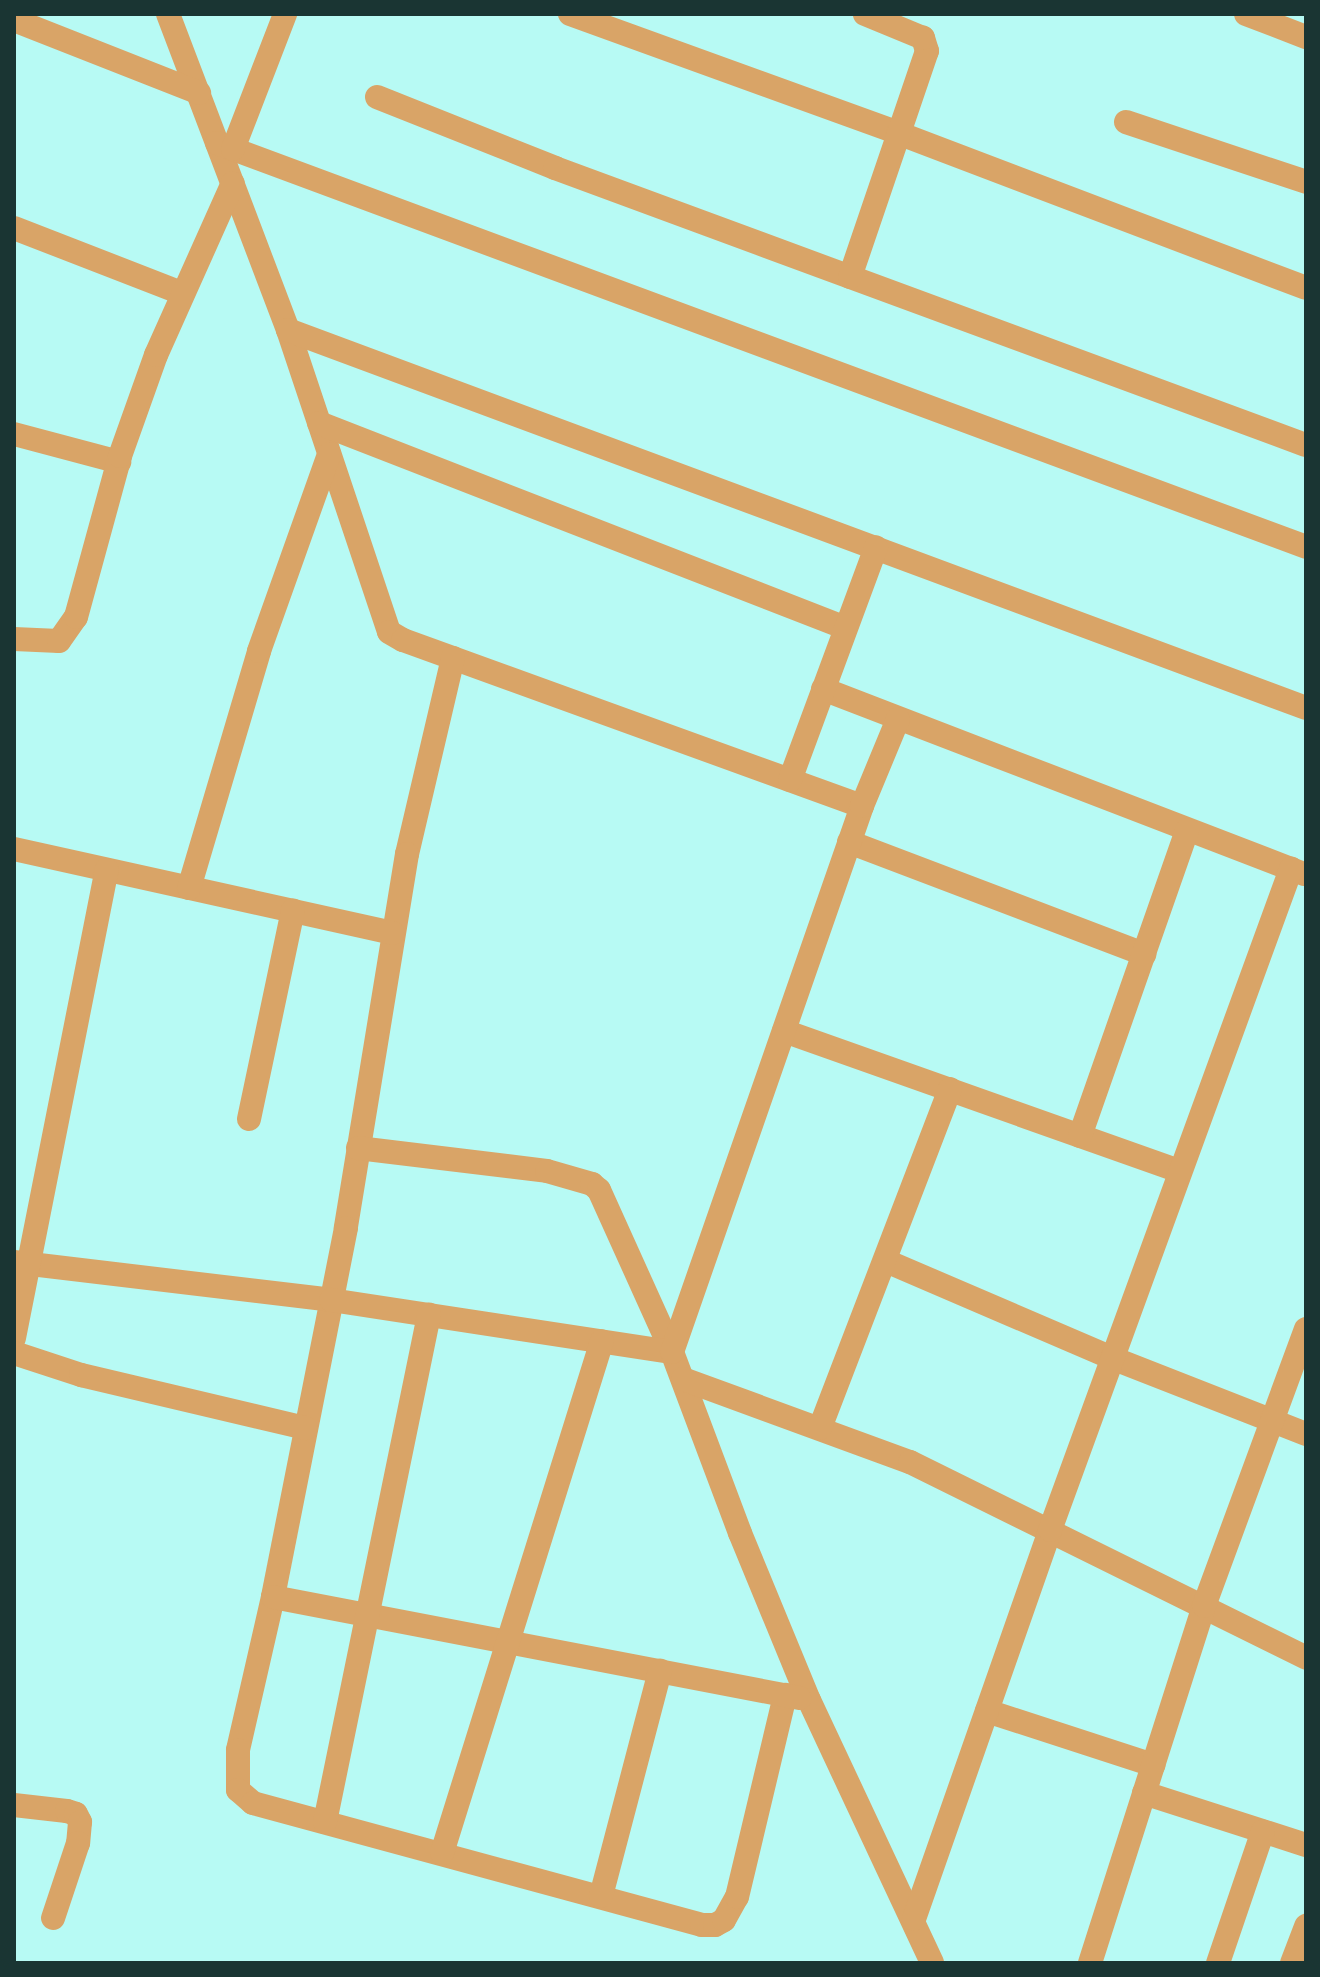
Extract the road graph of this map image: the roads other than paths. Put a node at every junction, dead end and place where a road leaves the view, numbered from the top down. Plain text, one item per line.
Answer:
1 (168, 14) edge
2 (285, 14) edge
3 (570, 14) edge
4 (865, 14) edge
5 (1246, 14) edge
6 (14, 20) edge
7 (1294, 27) edge
8 (199, 93) junction
9 (377, 97) dead end
10 (1126, 122) dead end
11 (898, 133) junction
12 (225, 146) junction
13 (1306, 182) edge
14 (233, 183) junction
15 (14, 228) edge
16 (850, 277) junction
17 (1306, 288) edge
18 (182, 293) junction
19 (288, 330) junction
20 (319, 423) junction
21 (14, 434) edge
22 (1306, 445) edge
23 (329, 454) junction
24 (119, 462) junction
25 (876, 547) junction
26 (1306, 547) edge
27 (846, 628) junction
28 (14, 639) edge
29 (453, 658) junction
30 (823, 689) junction
31 (1306, 708) edge
32 (898, 719) junction
33 (790, 780) junction
34 (862, 806) junction
35 (1187, 830) junction
36 (849, 842) junction
37 (14, 849) edge
38 (107, 870) junction
39 (1298, 872) edge
40 (189, 888) junction
41 (293, 911) junction
42 (393, 933) junction
43 (1144, 954) junction
44 (784, 1031) junction
45 (950, 1089) junction
46 (249, 1119) dead end
47 (1080, 1136) junction
48 (358, 1148) junction
49 (1180, 1171) junction
50 (886, 1261) junction
51 (23, 1263) edge
52 (331, 1300) junction
53 (429, 1315) junction
54 (1306, 1329) edge
55 (14, 1338) edge
56 (602, 1341) junction
57 (672, 1352) junction
58 (14, 1353) edge
59 (1112, 1358) junction
60 (683, 1379) junction
61 (1272, 1420) junction
62 (306, 1428) junction
63 (820, 1428) junction
64 (1306, 1434) edge
65 (1050, 1530) junction
66 (273, 1597) junction
67 (1204, 1606) junction
68 (370, 1615) junction
69 (506, 1641) junction
70 (1306, 1658) edge
71 (660, 1671) junction
72 (785, 1695) junction
73 (809, 1700) junction
74 (987, 1711) junction
75 (1153, 1765) junction
76 (1144, 1793) junction
77 (14, 1805) edge
78 (325, 1822) junction
79 (1263, 1831) junction
80 (1306, 1845) edge
81 (442, 1853) junction
82 (601, 1896) junction
83 (53, 1918) dead end
84 (914, 1919) junction
85 (1306, 1926) edge
86 (932, 1963) edge
87 (1090, 1963) edge
88 (1218, 1963) edge
89 (1292, 1963) edge

1 - 8 street
2 - 12 street
3 - 11 street
4 - 11 street
5 - 7 street
6 - 8 street
8 - 12 street
9 - 16 street
10 - 13 street
11 - 16 street
11 - 17 street
12 - 14 street
12 - 26 street
14 - 18 street
14 - 19 street
15 - 18 street
16 - 22 street
18 - 24 street
19 - 20 street
19 - 25 street
20 - 23 street
20 - 27 street
21 - 24 street
23 - 29 street
23 - 40 street
24 - 28 street
25 - 27 street
25 - 31 street
27 - 30 street
29 - 33 street
29 - 42 street
30 - 32 street
30 - 33 street
32 - 34 street
32 - 35 street
33 - 34 street
34 - 36 street
35 - 39 street
35 - 43 street
36 - 43 street
36 - 44 street
37 - 38 street
38 - 40 street
38 - 51 street
39 - 49 street
40 - 41 street
41 - 42 street
41 - 46 street
42 - 48 street
43 - 47 street
44 - 45 street
44 - 57 street
45 - 47 street
45 - 50 street
47 - 49 street
48 - 52 street
48 - 57 street
49 - 59 street
50 - 59 street
50 - 63 street
51 - 52 street
51 - 55 street
52 - 53 street
52 - 62 street
53 - 56 street
53 - 68 street
54 - 61 street
56 - 57 street
56 - 69 street
57 - 60 street
58 - 62 street
59 - 61 street
59 - 65 street
60 - 63 street
60 - 73 street
61 - 64 street
61 - 67 street
62 - 66 street
63 - 65 street
65 - 67 street
65 - 74 street
66 - 68 street
66 - 78 street
67 - 70 street
67 - 75 street
68 - 69 street
68 - 78 street
69 - 71 street
69 - 81 street
71 - 72 street
71 - 82 street
72 - 73 street
72 - 82 street
73 - 84 street
74 - 75 street
74 - 84 street
75 - 76 street
76 - 79 street
76 - 87 street
77 - 83 street
78 - 81 street
79 - 80 street
79 - 88 street
81 - 82 street
84 - 86 street
85 - 89 street

